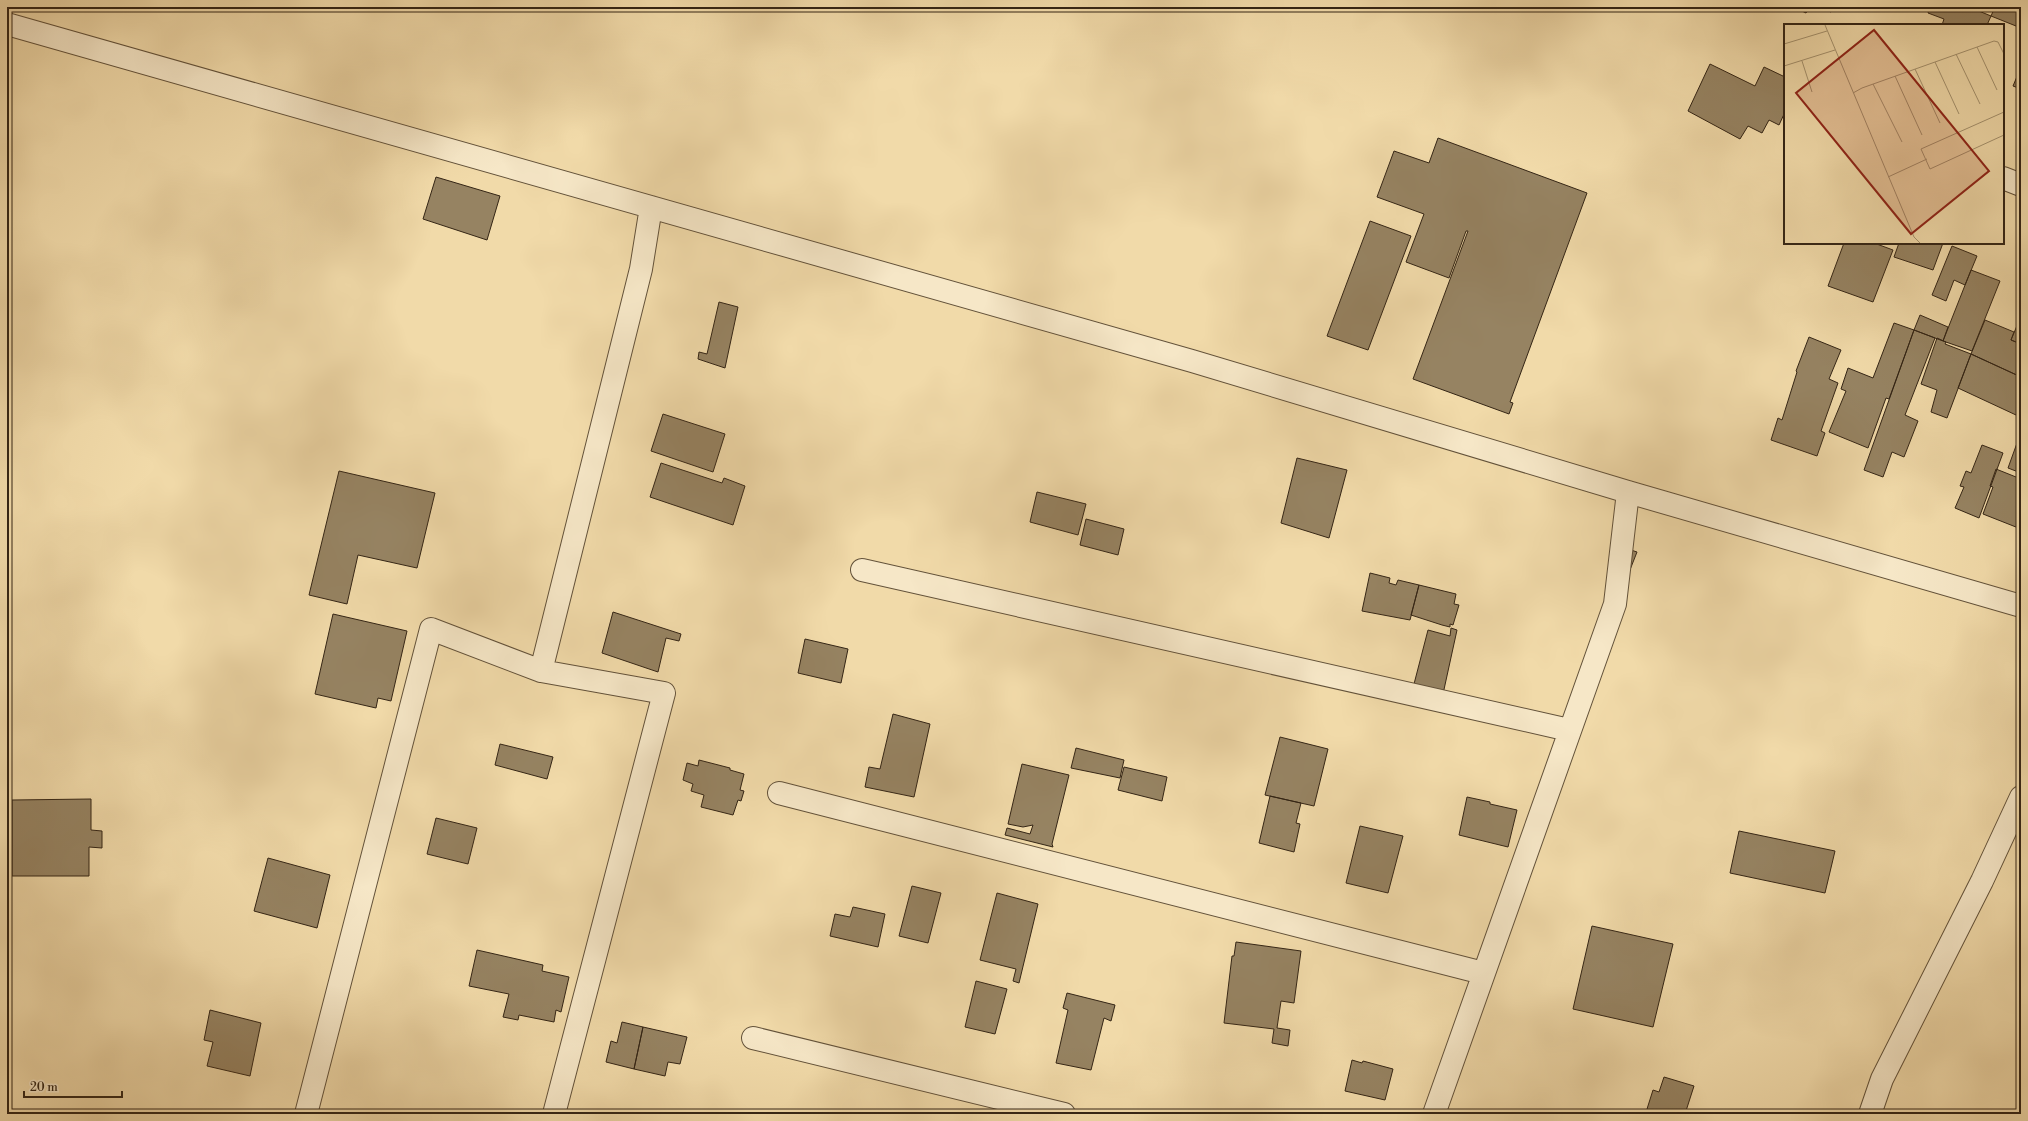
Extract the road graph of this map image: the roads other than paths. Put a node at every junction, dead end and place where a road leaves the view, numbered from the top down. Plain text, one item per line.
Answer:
1 (7, 24) edge
2 (2004, 178) edge
3 (2021, 185) edge
4 (651, 207) junction
5 (1628, 492) junction
6 (862, 570) dead end
7 (2021, 606) edge
8 (541, 671) junction
9 (1569, 730) junction
10 (779, 793) dead end
11 (2021, 797) edge
12 (1484, 973) junction
13 (753, 1038) dead end
14 (306, 1114) edge
15 (554, 1114) edge
16 (1064, 1114) edge
17 (1434, 1114) edge
18 (1870, 1114) edge

1 - 4 street
2 - 3 street
4 - 5 street
4 - 8 street
5 - 7 street
5 - 9 street
6 - 9 street
8 - 14 street
8 - 15 street
9 - 12 street
10 - 12 street
11 - 18 street
12 - 17 street
13 - 16 street

